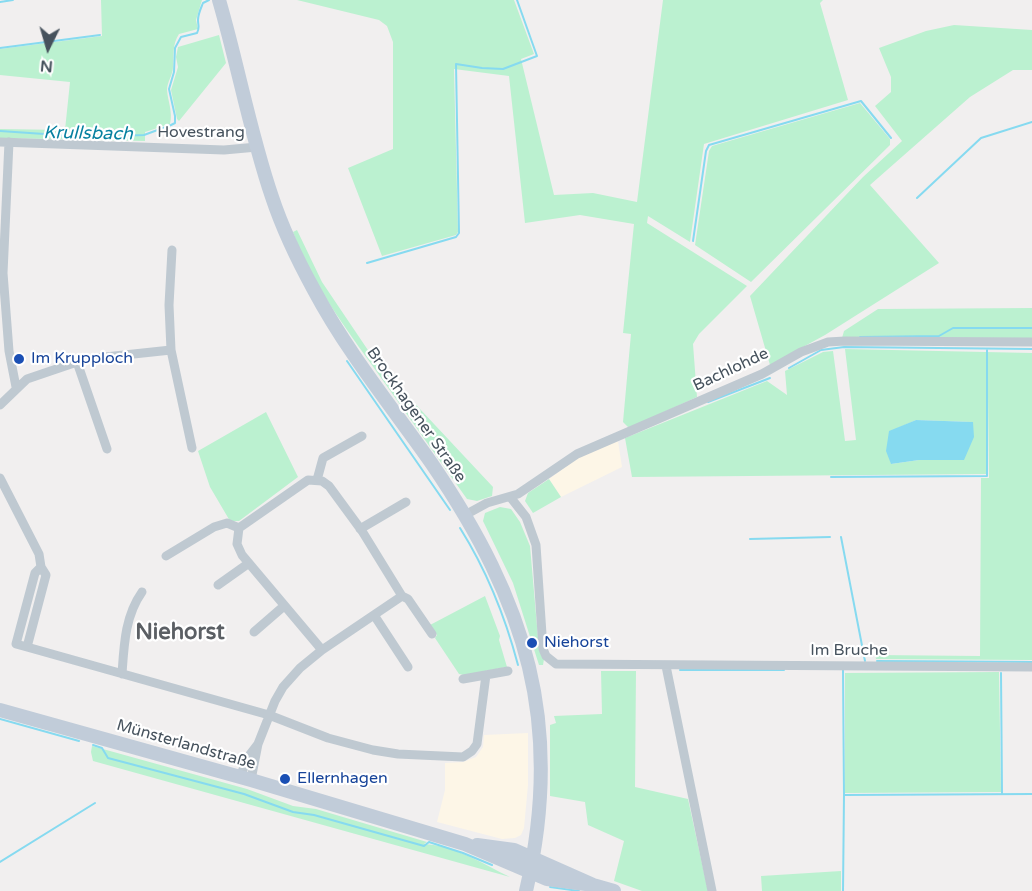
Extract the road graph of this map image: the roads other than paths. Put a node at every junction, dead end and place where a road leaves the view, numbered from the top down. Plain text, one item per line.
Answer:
1 (219, 0) edge
2 (4, 142) edge
3 (257, 147) junction
4 (172, 250) dead end
5 (1032, 342) edge
6 (171, 350) junction
7 (77, 362) junction
8 (16, 387) junction
9 (0, 405) edge
10 (362, 436) dead end
11 (192, 448) dead end
12 (106, 449) dead end
13 (0, 478) edge
14 (317, 480) junction
15 (511, 498) junction
16 (406, 502) dead end
17 (465, 515) junction
18 (239, 528) junction
19 (360, 529) junction
20 (166, 556) dead end
21 (249, 563) junction
22 (218, 585) dead end
23 (142, 592) dead end
24 (402, 596) junction
25 (284, 606) junction
26 (374, 615) junction
27 (254, 632) dead end
28 (432, 634) dead end
29 (322, 650) junction
30 (666, 666) junction
31 (408, 667) dead end
32 (1032, 667) edge
33 (508, 671) dead end
34 (122, 674) junction
35 (486, 675) junction
36 (463, 679) dead end
37 (0, 710) edge
38 (268, 716) junction
39 (246, 779) junction
40 (465, 844) junction
41 (532, 857) junction
42 (530, 873) junction
43 (593, 885) junction
44 (526, 891) edge
45 (614, 891) edge
46 (712, 891) edge

1 - 3 main road, Brockhagener Straße
2 - 3 street, Hovestrang
2 - 8 street
3 - 17 main road, Brockhagener Straße
4 - 6 street
5 - 15 street, Bachlohde
6 - 7 street
6 - 11 street
7 - 8 street
7 - 12 street
8 - 9 street
10 - 14 street
13 - 34 street
14 - 18 street
14 - 19 street
15 - 17 street, Bachlohde
15 - 30 street, Im Bruche
16 - 19 street
17 - 41 main road, Brockhagener Straße
18 - 20 street
18 - 21 street
19 - 24 street
21 - 22 street
21 - 25 street
23 - 34 street
24 - 26 street
24 - 28 street
25 - 27 street
25 - 29 street
26 - 29 street
26 - 31 street
29 - 38 street
30 - 32 street, Im Bruche
30 - 46 street
33 - 35 street
34 - 38 street
35 - 36 street
35 - 38 street
37 - 39 main road, Münsterlandstraße
38 - 39 street
39 - 40 main road, Münsterlandstraße
40 - 41 main road, Münsterlandstraße
40 - 42 main road, Münsterlandstraße
41 - 42 main road, Brockhagener Straße
41 - 43 main road, Münsterlandstraße
42 - 43 main road, Münsterlandstraße
42 - 44 main road
43 - 45 main road

